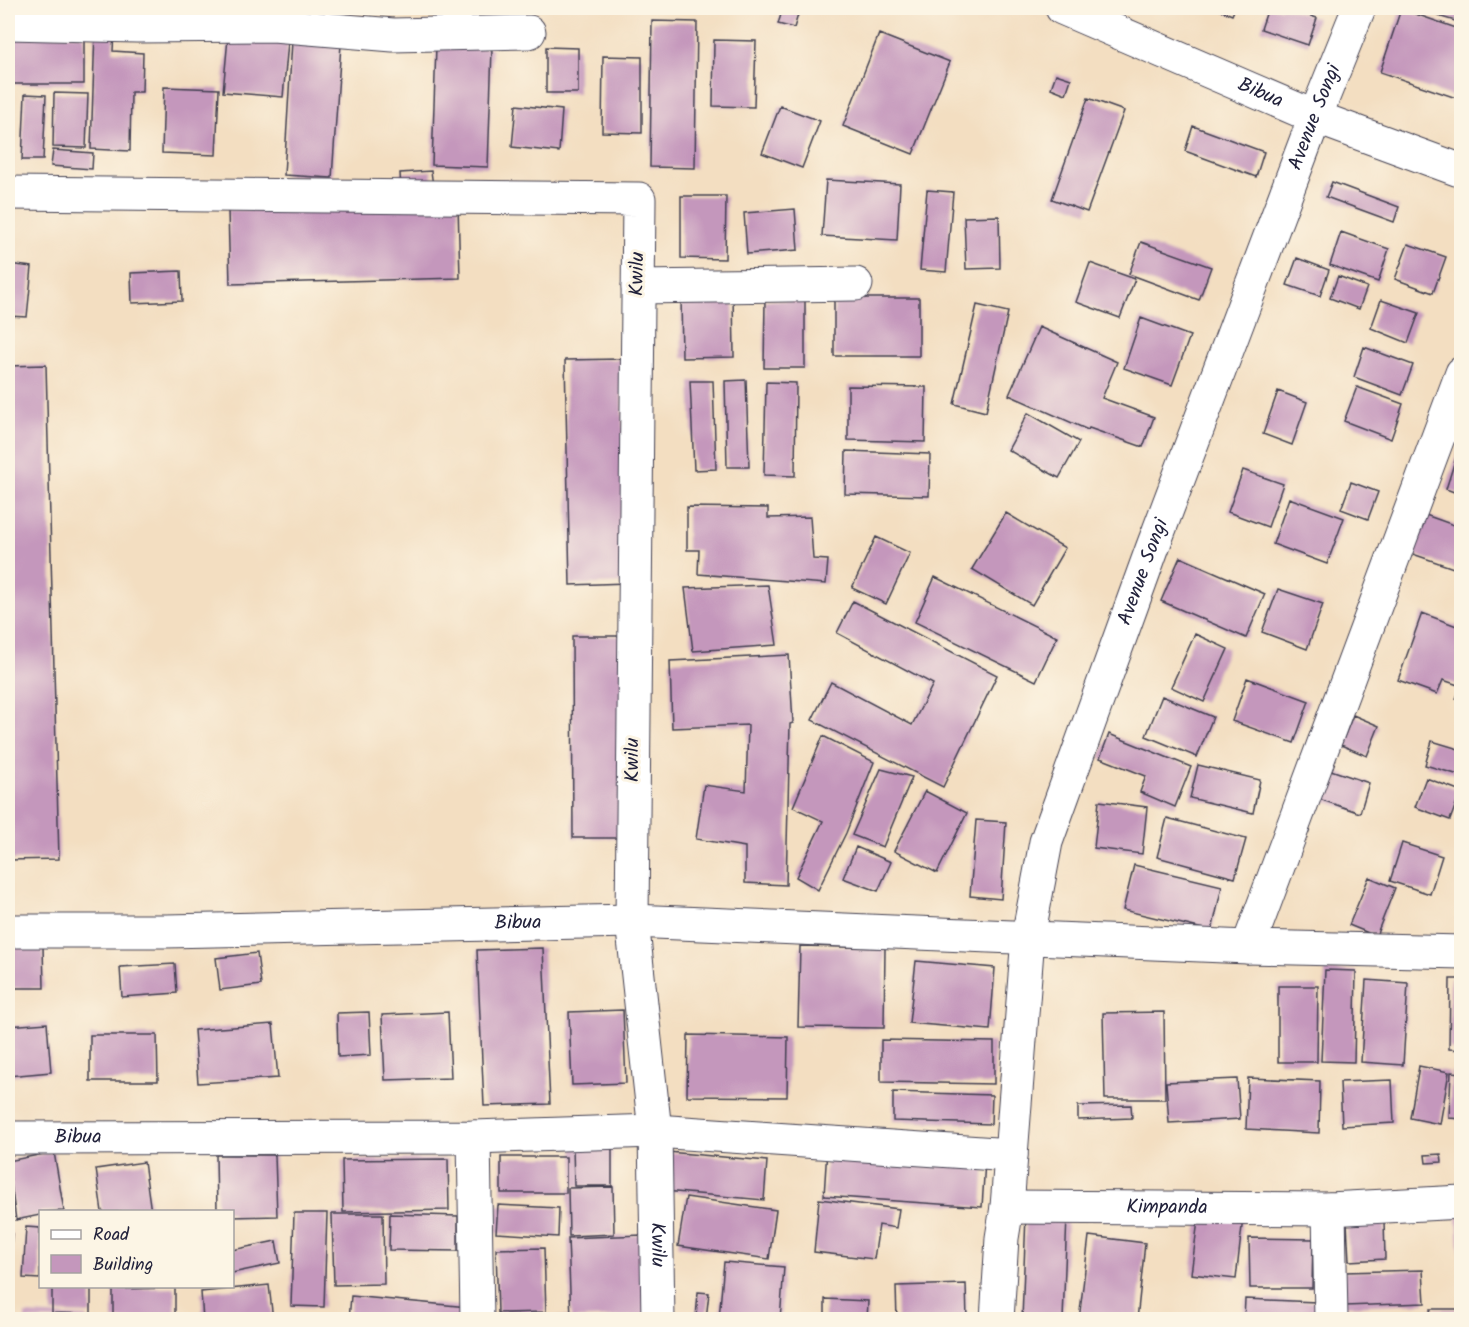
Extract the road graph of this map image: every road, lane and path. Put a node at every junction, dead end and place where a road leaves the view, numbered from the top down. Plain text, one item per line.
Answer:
1 (1062, 8) edge
2 (1359, 8) edge
3 (8, 23) edge
4 (529, 32) dead end
5 (1315, 117) junction
6 (1461, 171) edge
7 (8, 193) edge
8 (856, 284) dead end
9 (638, 287) junction
10 (1461, 373) edge
11 (632, 921) junction
12 (8, 931) edge
13 (1028, 937) junction
14 (1248, 947) junction
15 (1461, 952) edge
16 (655, 1131) junction
17 (474, 1137) junction
18 (8, 1138) edge
19 (1011, 1155) junction
20 (1461, 1202) edge
21 (1007, 1207) junction
22 (1329, 1209) junction
23 (477, 1320) edge
24 (658, 1320) edge
25 (997, 1320) edge
26 (1332, 1320) edge

1 - 5 street, Bibua
2 - 5 street, Avenue Songi
3 - 4 street
5 - 6 street, Bibua
5 - 13 street, Avenue Songi
7 - 9 street, Kwilu
8 - 9 street
9 - 11 street, Kwilu
10 - 14 street
11 - 12 street, Bibua
11 - 13 street, Bibua
11 - 16 street, Kwilu
13 - 14 street
13 - 19 street
14 - 15 street
16 - 17 street, Bibua
16 - 19 street, Bibua
16 - 24 street, Kwilu
17 - 18 street, Bibua
17 - 23 street
19 - 21 street
20 - 22 street, Kimpanda
21 - 22 street, Kimpanda
21 - 25 street
22 - 26 street

